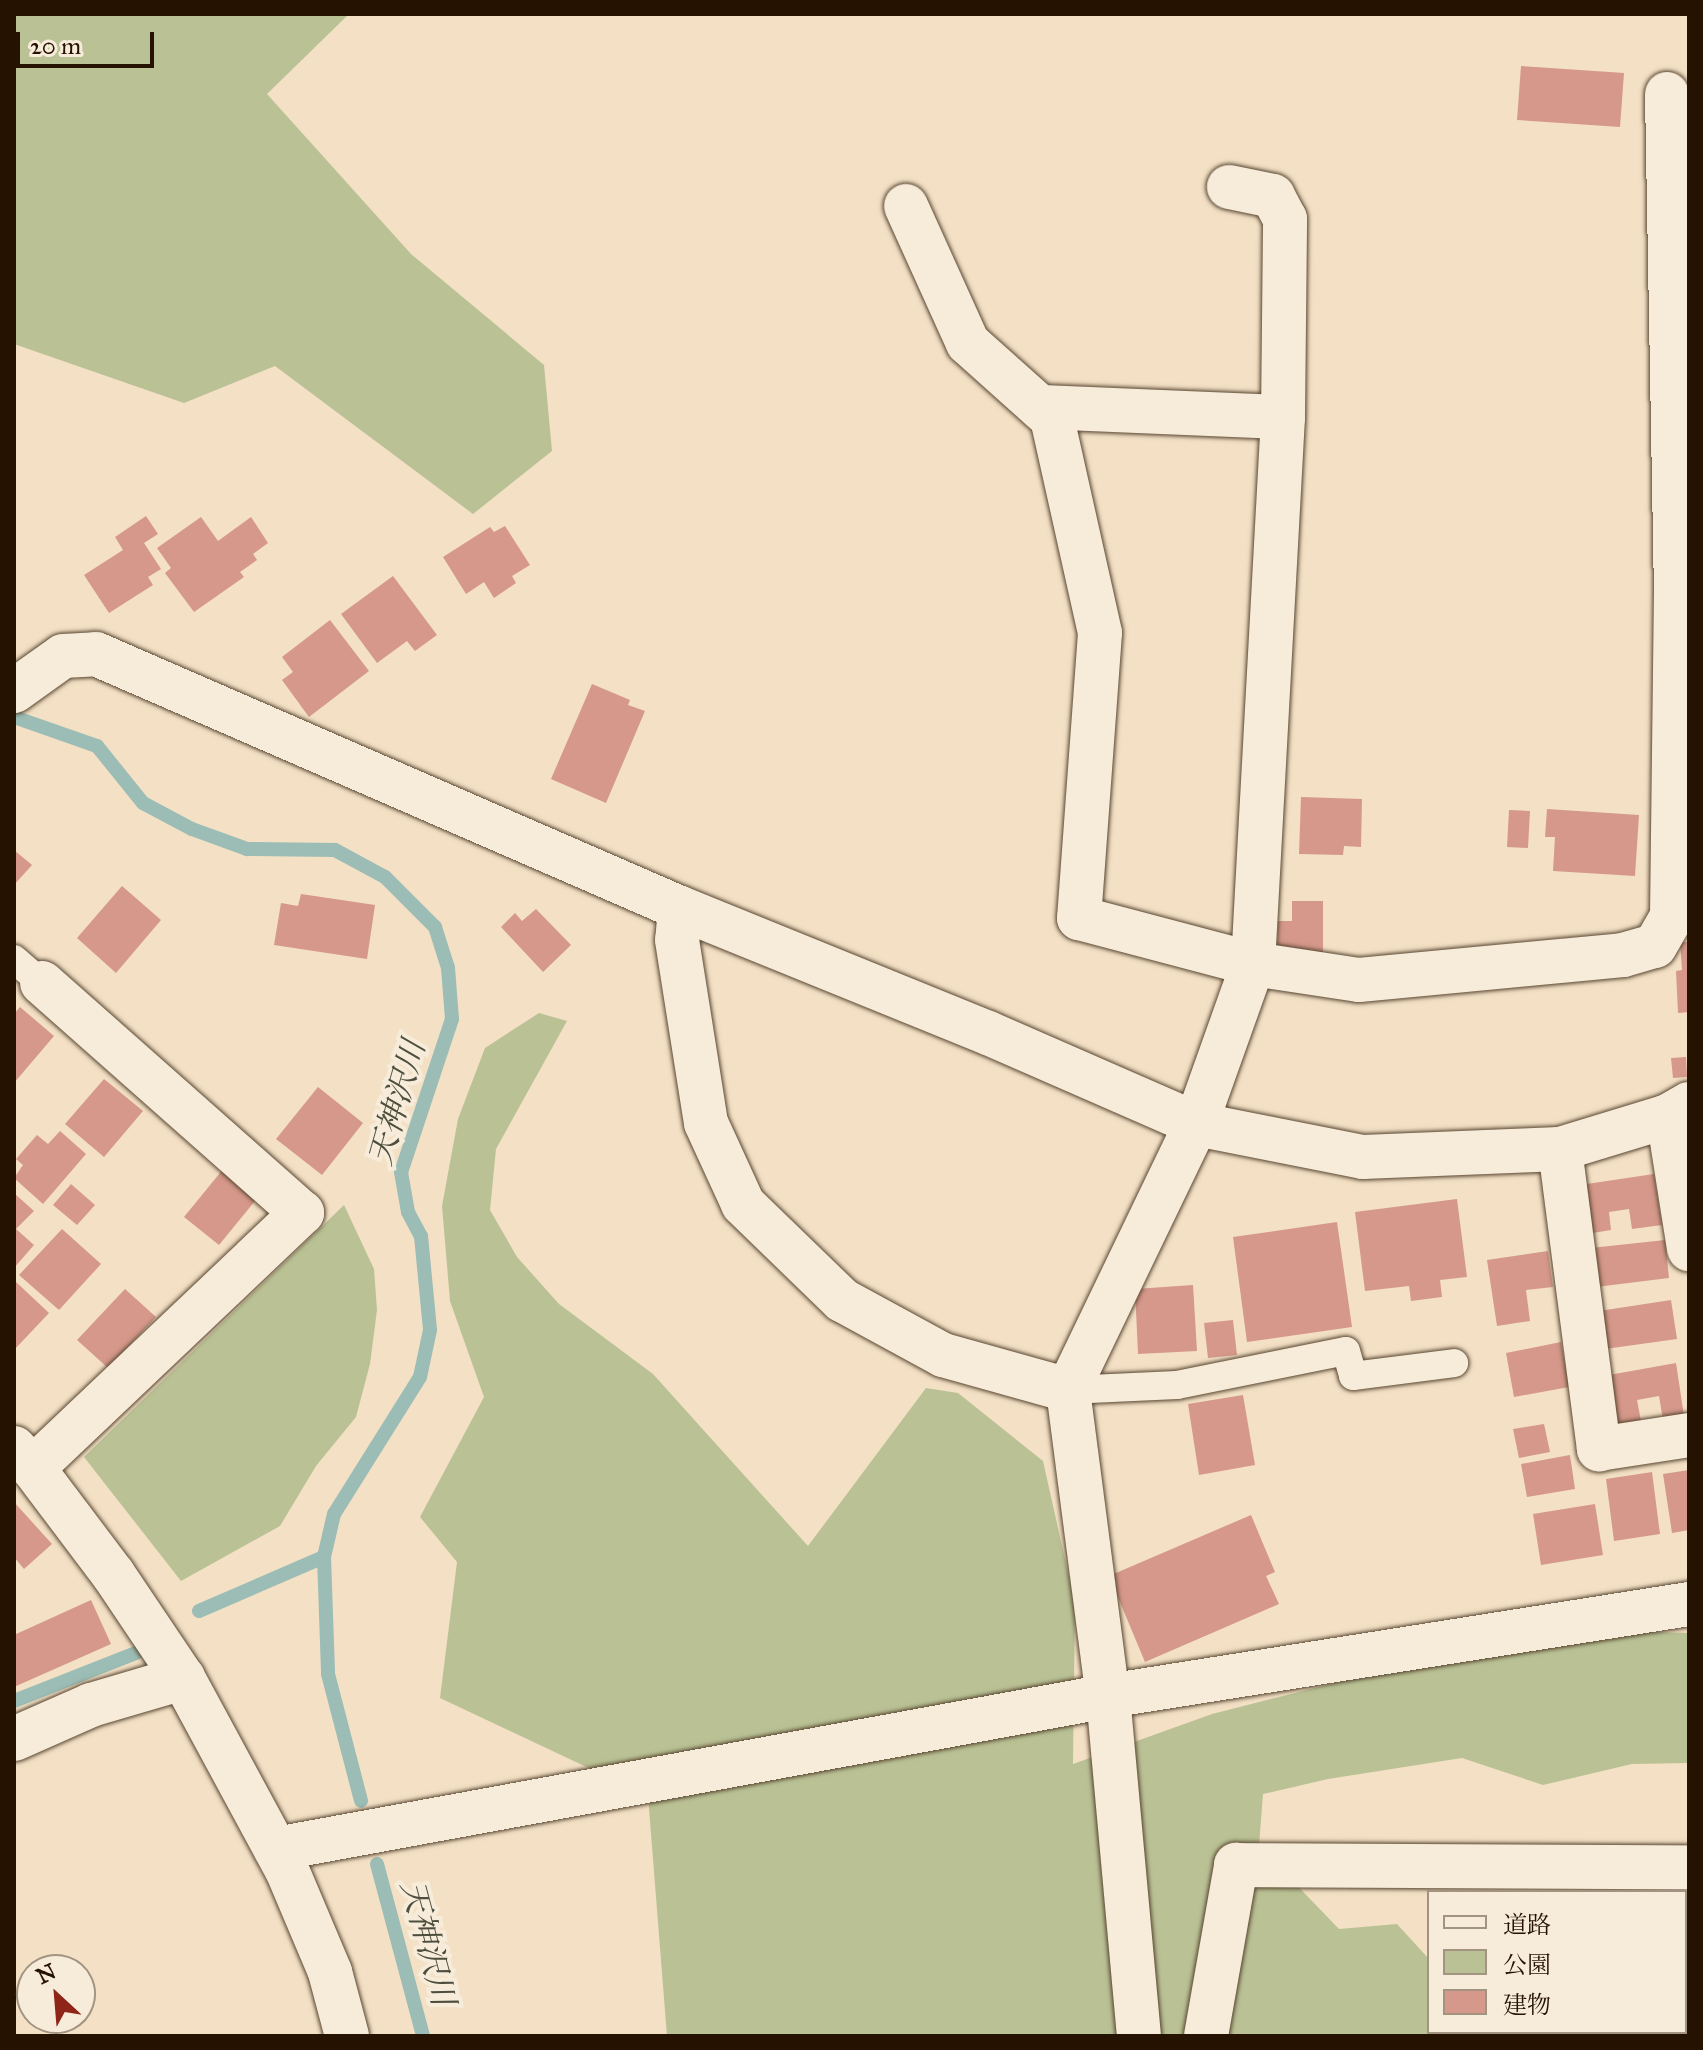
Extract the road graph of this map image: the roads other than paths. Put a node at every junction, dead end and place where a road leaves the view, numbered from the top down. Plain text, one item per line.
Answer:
1 (1667, 94) dead end
2 (1229, 187) dead end
3 (906, 206) dead end
4 (1040, 407) junction
5 (1283, 417) junction
6 (1682, 594) edge
7 (14, 691) edge
8 (1680, 901) edge
9 (680, 908) junction
10 (1253, 964) junction
11 (28, 971) edge
12 (1678, 1110) edge
13 (1196, 1124) junction
14 (1560, 1149) junction
15 (1689, 1249) edge
16 (1454, 1363) dead end
17 (1068, 1390) junction
18 (1689, 1435) edge
19 (24, 1458) edge
20 (1689, 1604) edge
21 (183, 1678) junction
22 (1108, 1696) junction
23 (14, 1739) edge
24 (276, 1849) junction
25 (1689, 1867) edge
26 (1544, 1879) edge
27 (347, 2036) edge
28 (1139, 2036) edge
29 (1206, 2036) edge

1 - 6 street
2 - 5 street
3 - 4 street
4 - 5 street
4 - 10 street
5 - 10 street
6 - 8 street
7 - 9 street
8 - 10 street
9 - 13 street
9 - 17 street
10 - 13 street
11 - 19 street
12 - 14 street
12 - 15 street
13 - 14 street
13 - 17 street
14 - 18 street
16 - 17 lane
17 - 22 street
19 - 21 street
20 - 22 street
21 - 23 street
21 - 24 street
22 - 24 street
22 - 28 street
24 - 27 street
25 - 26 street
26 - 29 street

